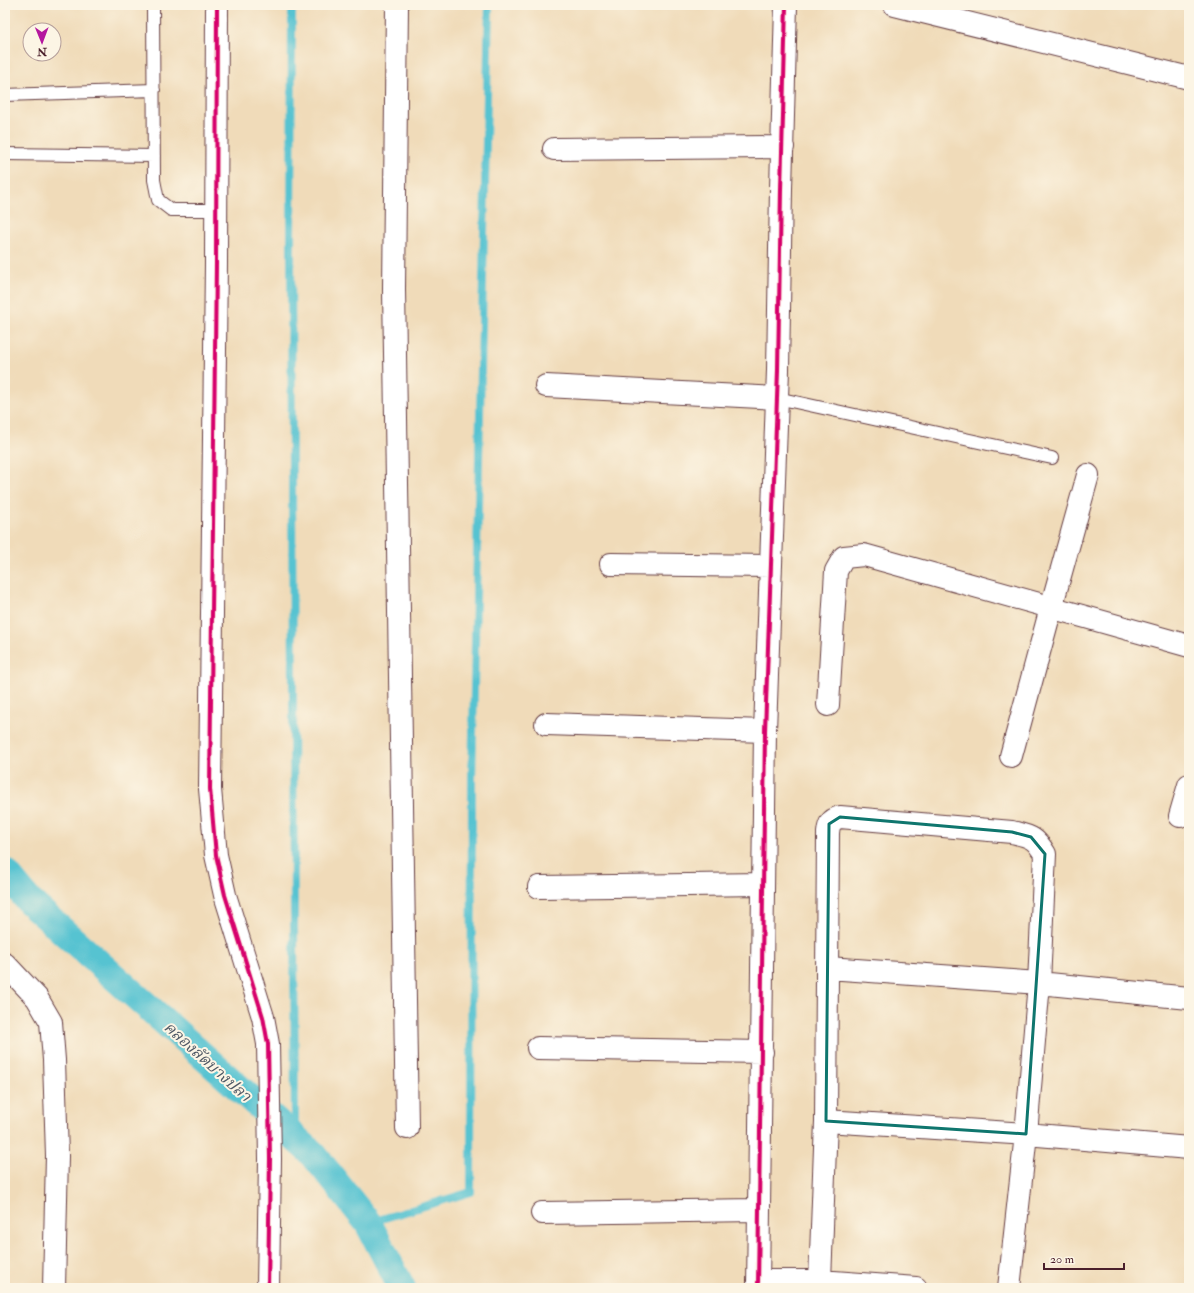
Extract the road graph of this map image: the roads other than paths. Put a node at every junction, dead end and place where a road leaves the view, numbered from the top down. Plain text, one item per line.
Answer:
1 (153, 5) edge
2 (217, 5) edge
3 (397, 5) edge
4 (786, 5) edge
5 (895, 5) edge
6 (1189, 78) edge
7 (154, 90) junction
8 (5, 95) edge
9 (783, 147) junction
10 (554, 149) dead end
11 (5, 154) edge
12 (154, 156) junction
13 (216, 210) junction
14 (546, 386) dead end
15 (777, 398) junction
16 (1052, 458) dead end
17 (1088, 475) dead end
18 (611, 564) dead end
19 (771, 566) junction
20 (1051, 608) junction
21 (1189, 646) edge
22 (828, 704) dead end
23 (546, 724) dead end
24 (765, 731) junction
25 (1011, 756) dead end
26 (1189, 785) edge
27 (1180, 816) dead end
28 (763, 884) junction
29 (539, 887) dead end
30 (5, 964) edge
31 (828, 968) junction
32 (1039, 983) junction
33 (1189, 998) edge
34 (538, 1048) dead end
35 (762, 1052) junction
36 (826, 1121) junction
37 (407, 1128) dead end
38 (1026, 1134) junction
39 (1189, 1148) edge
40 (758, 1210) junction
41 (542, 1213) dead end
42 (758, 1285) edge
43 (820, 1285) edge
44 (54, 1288) edge
45 (268, 1288) edge
46 (916, 1288) edge
47 (1009, 1288) edge

1 - 7 lane
2 - 13 street
3 - 37 street
4 - 9 street
5 - 6 street
7 - 8 lane
7 - 12 lane
9 - 10 street
9 - 15 street
11 - 12 lane
12 - 13 lane
13 - 45 street
14 - 15 street
15 - 16 lane
15 - 19 street
17 - 20 street
18 - 19 street
19 - 24 street
20 - 21 street
20 - 22 street
20 - 25 street
23 - 24 street
24 - 28 street
26 - 27 street
28 - 29 street
28 - 35 street
30 - 44 street
31 - 32 street
31 - 32 street
31 - 36 street
32 - 33 street
32 - 38 street
34 - 35 street
35 - 40 street
36 - 38 street
36 - 43 street
38 - 39 street
38 - 47 street
40 - 41 street
40 - 42 street
42 - 43 street
43 - 46 street

